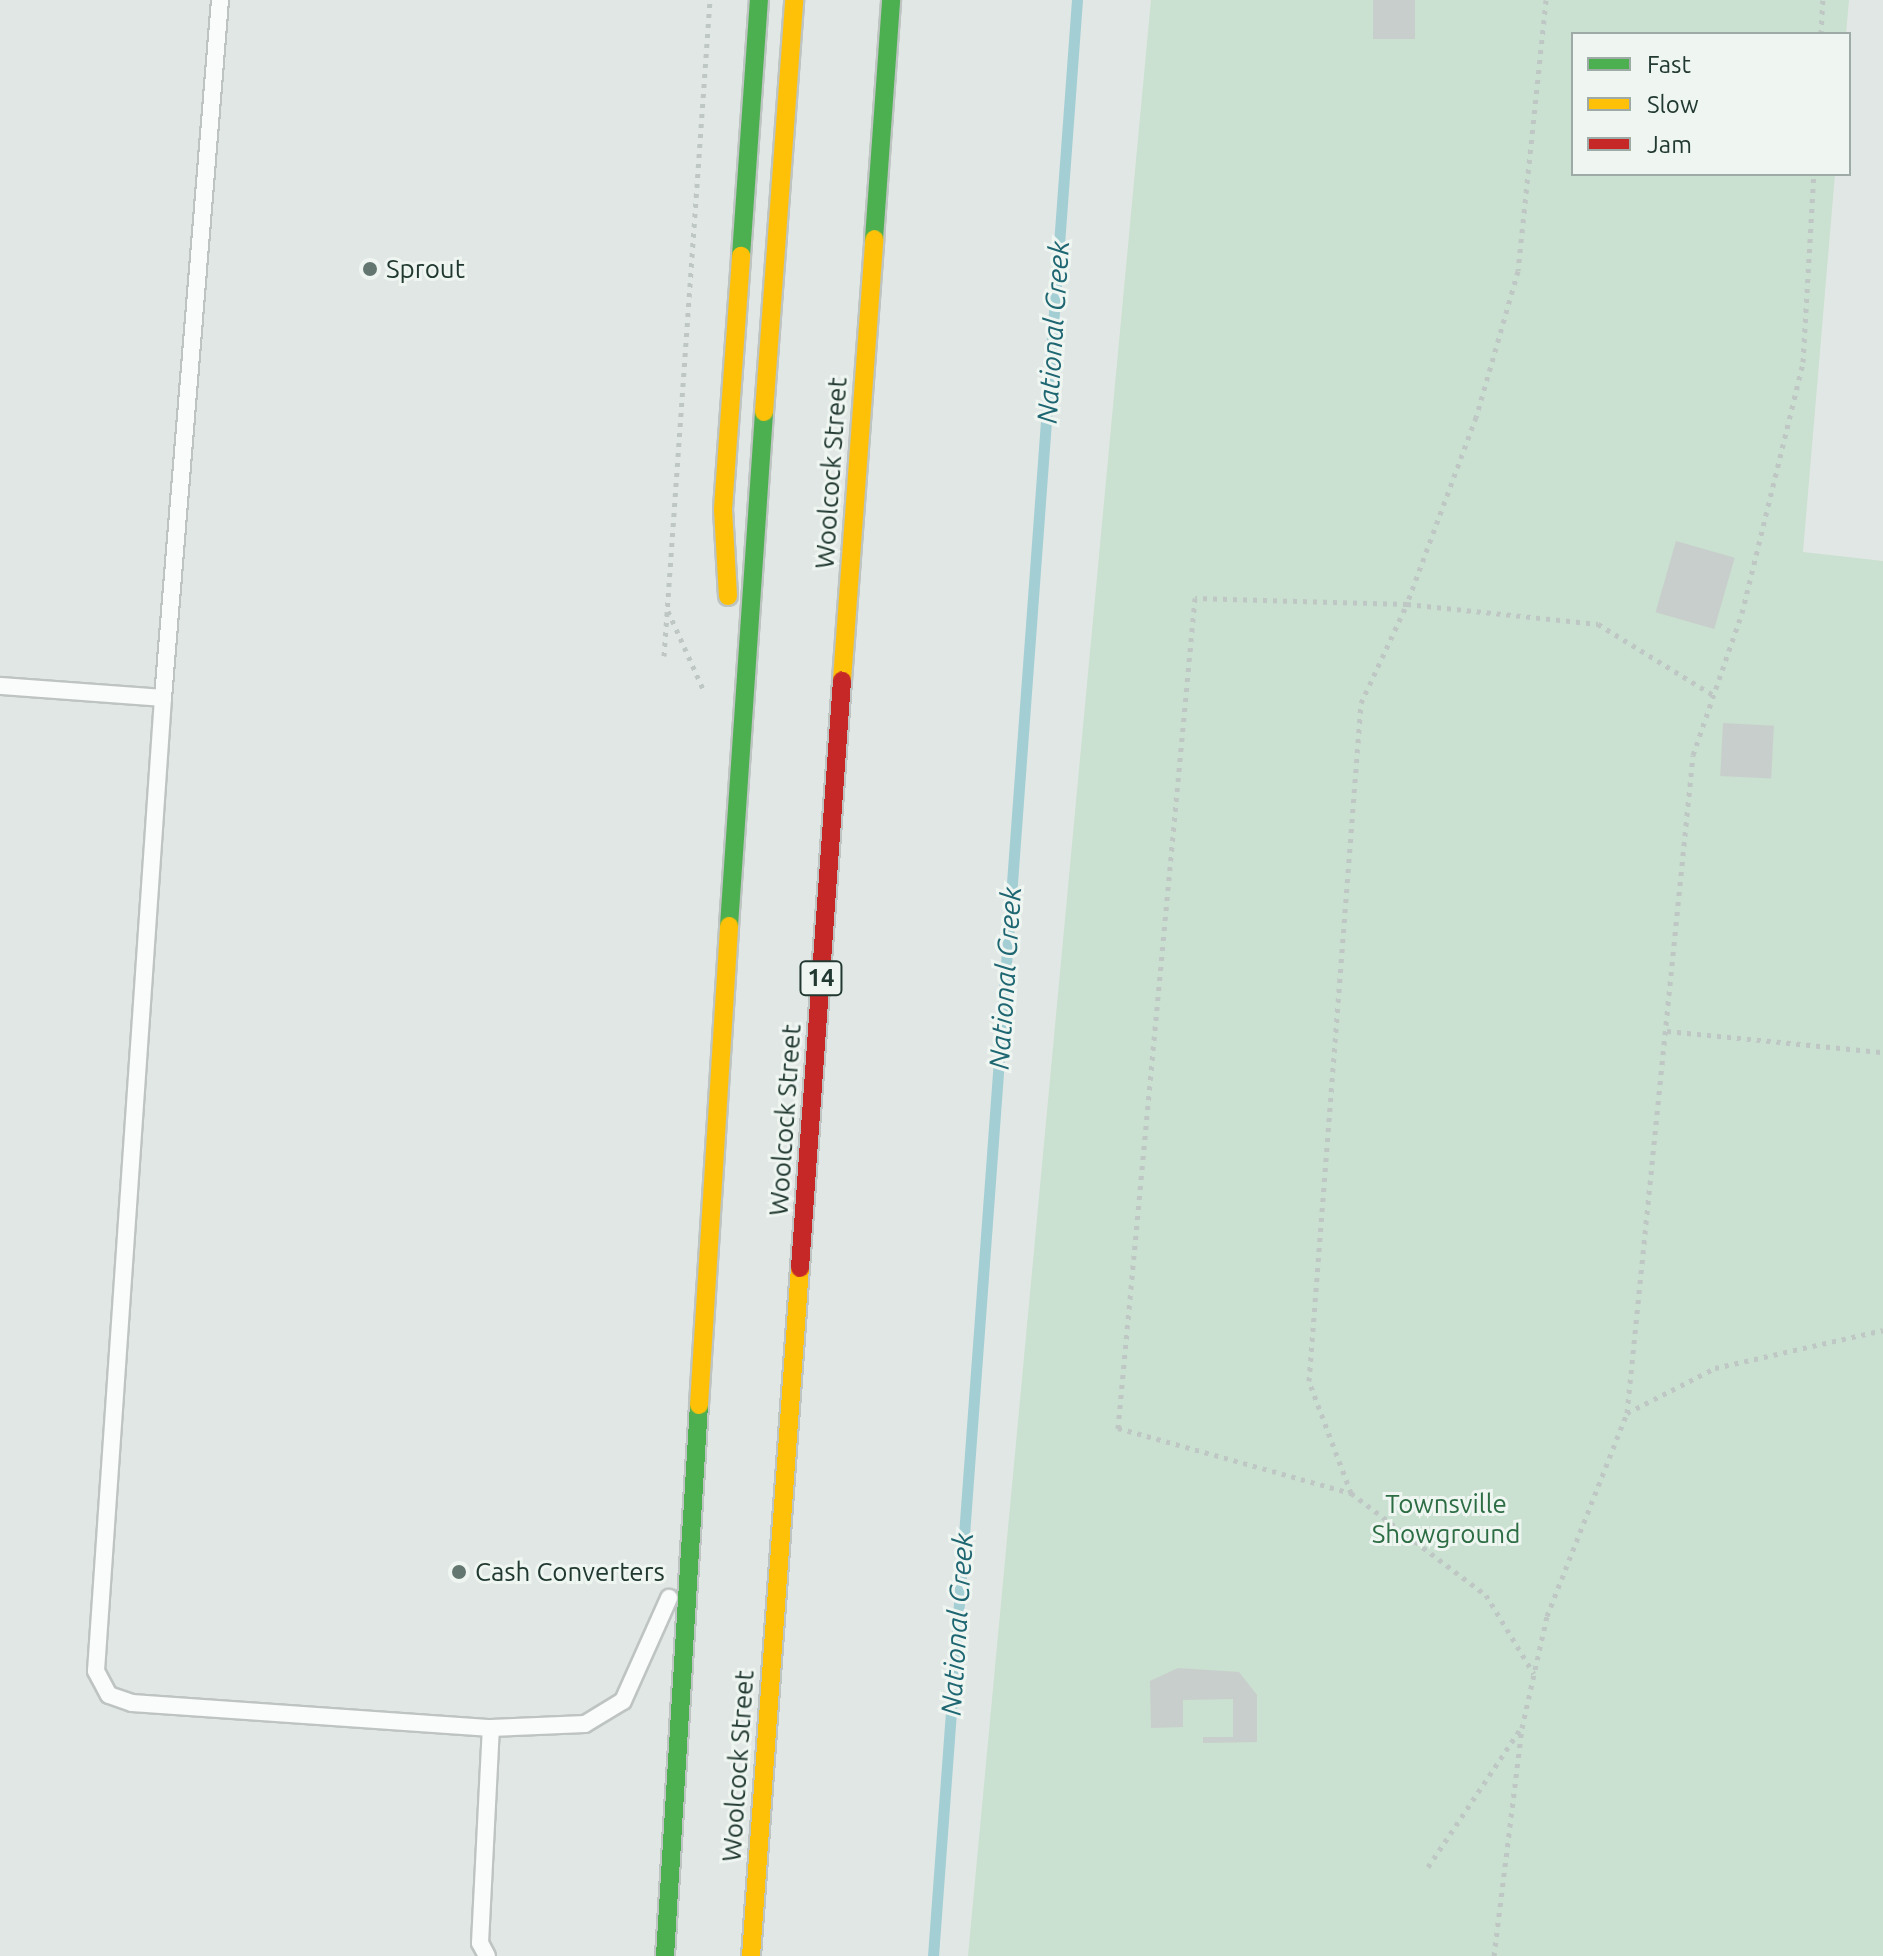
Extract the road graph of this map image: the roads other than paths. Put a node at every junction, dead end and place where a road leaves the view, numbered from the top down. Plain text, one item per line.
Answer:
1 (220, 0) edge
2 (759, 0) edge
3 (794, 0) edge
4 (891, 0) edge
5 (0, 686) edge
6 (163, 698) junction
7 (739, 767) junction
8 (697, 1501) junction
9 (491, 1728) junction
10 (483, 1950) edge
11 (665, 1956) edge
12 (751, 1956) edge

1 - 6 lane
2 - 7 main road
3 - 7 main road
4 - 12 main road, Woolcock Street / 14
5 - 6 lane
6 - 9 lane
7 - 8 main road
8 - 9 lane
8 - 11 main road
9 - 10 lane

